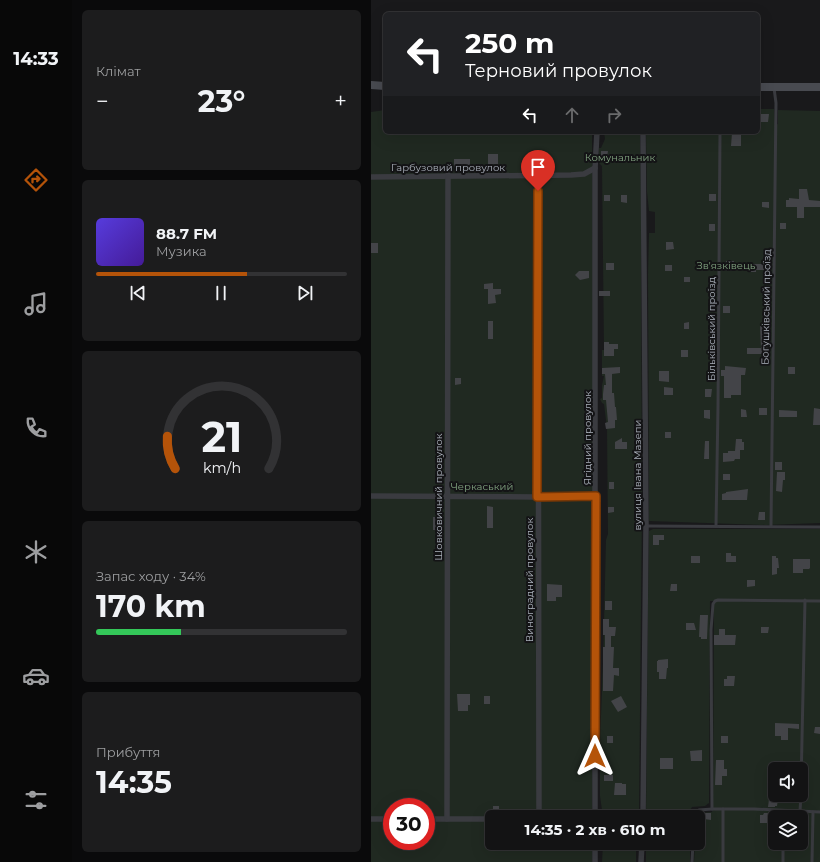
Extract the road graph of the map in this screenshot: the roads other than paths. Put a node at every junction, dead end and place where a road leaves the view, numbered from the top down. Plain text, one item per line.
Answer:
1 (371, 85) edge
2 (383, 86) edge
3 (760, 87) edge
4 (774, 87) junction
5 (820, 87) edge
6 (597, 134) edge
7 (643, 134) edge
8 (720, 134) edge
9 (595, 168) junction
10 (448, 175) junction
11 (538, 175) junction
12 (371, 177) edge
13 (371, 496) edge
14 (596, 496) junction
15 (447, 497) junction
16 (537, 497) junction
17 (647, 526) junction
18 (716, 526) junction
19 (771, 526) junction
20 (820, 527) edge
21 (805, 600) junction
22 (820, 601) edge
23 (801, 762) edge
24 (712, 809) junction
25 (723, 809) junction
26 (539, 810) edge
27 (595, 810) edge
28 (643, 810) edge
29 (699, 810) edge
30 (768, 810) edge
31 (808, 812) edge
32 (813, 812) junction
33 (820, 812) edge
34 (371, 819) edge
35 (383, 819) edge
36 (435, 819) edge
37 (447, 819) junction
38 (485, 819) edge
39 (595, 850) edge
40 (642, 850) edge
41 (693, 850) edge
42 (783, 850) edge
43 (595, 862) edge
44 (641, 862) edge
45 (692, 862) edge
46 (723, 862) edge
47 (783, 862) edge
48 (812, 862) edge

1 - 2 main road
3 - 4 main road
4 - 5 main road
4 - 19 lane, Богушківський проїзд
6 - 9 street, Ягідний провулок
7 - 17 street, вулиця Івана Мазепи
8 - 18 lane, Більківський проїзд
9 - 11 street, Гарбузовий провулок
9 - 14 street, Ягідний провулок
10 - 11 street, Гарбузовий провулок
10 - 12 street, Гарбузовий провулок
10 - 15 street, Шовковичний провулок
11 - 16 street, Виноградний провулок
13 - 15 street
14 - 16 street
14 - 27 street, Ягідний провулок
15 - 16 street
15 - 37 street, Шовковичний провулок
16 - 26 street, Виноградний провулок
17 - 18 lane
17 - 28 street, вулиця Івана Мазепи
18 - 19 lane
19 - 20 lane
21 - 22 lane
21 - 23 lane
21 - 24 lane
24 - 25 lane
24 - 29 lane
25 - 30 lane
25 - 46 lane
31 - 32 lane
32 - 33 lane
32 - 48 lane
34 - 35 street
36 - 37 street
37 - 38 street
39 - 43 street
40 - 44 street
41 - 45 lane
42 - 47 lane

